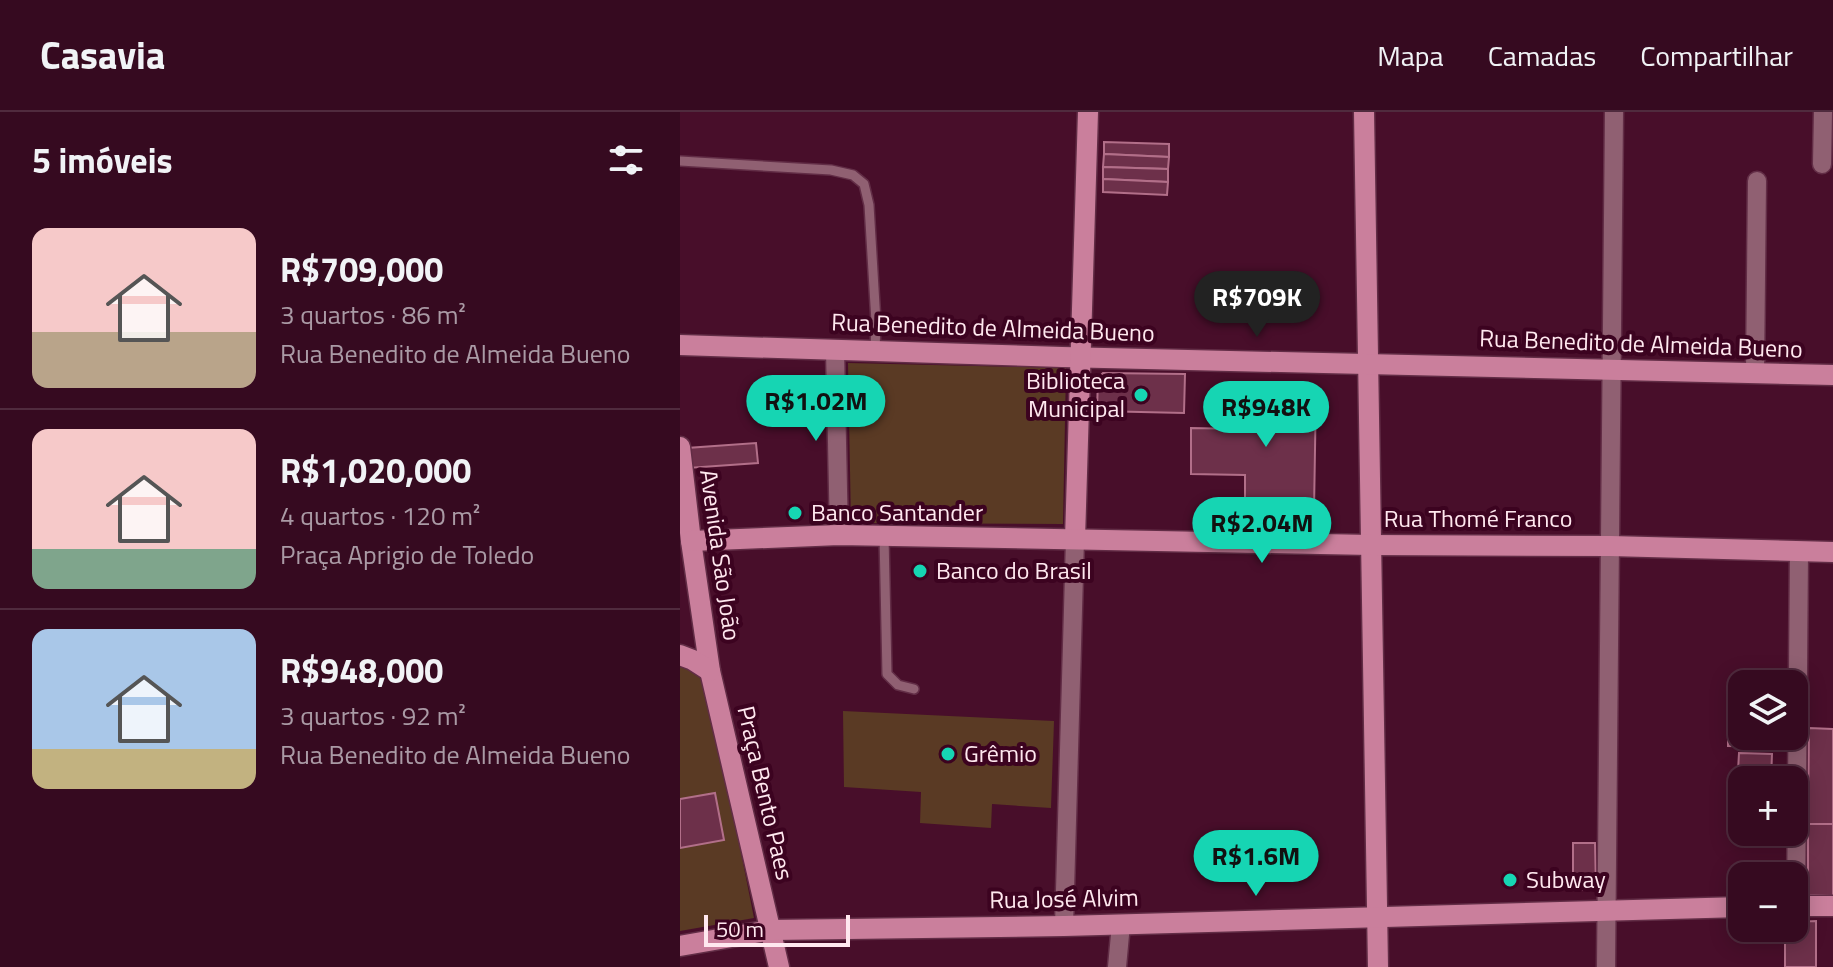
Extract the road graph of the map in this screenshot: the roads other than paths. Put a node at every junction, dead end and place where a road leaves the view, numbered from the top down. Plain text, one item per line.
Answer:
1 (1088, 112) edge
2 (1364, 112) edge
3 (1614, 112) edge
4 (1823, 112) edge
5 (680, 161) edge
6 (1822, 164) dead end
7 (1757, 181) dead end
8 (680, 345) edge
9 (835, 350) junction
10 (875, 351) junction
11 (1081, 357) junction
12 (1368, 363) junction
13 (1612, 369) junction
14 (1755, 373) junction
15 (1833, 375) edge
16 (680, 447) edge
17 (839, 535) junction
18 (884, 536) junction
19 (1075, 539) junction
20 (691, 541) junction
21 (1371, 545) junction
22 (1610, 546) junction
23 (1799, 552) junction
24 (1833, 552) edge
25 (680, 655) edge
26 (710, 671) junction
27 (914, 689) dead end
28 (1795, 862) edge
29 (1808, 906) edge
30 (1833, 906) edge
31 (1728, 907) edge
32 (1607, 910) junction
33 (1377, 916) junction
34 (1121, 924) junction
35 (1064, 926) junction
36 (771, 930) junction
37 (680, 946) edge
38 (779, 967) edge
39 (1117, 967) edge
40 (1378, 967) edge
41 (1606, 967) edge

1 - 11 street
2 - 12 street
3 - 13 street
4 - 6 street
5 - 10 lane
7 - 14 street
8 - 9 street, Rua Benedito de Almeida Bueno
9 - 10 street, Rua Benedito de Almeida Bueno
9 - 17 street
10 - 11 street, Rua Benedito de Almeida Bueno
11 - 12 street, Rua Benedito de Almeida Bueno
11 - 19 street
12 - 13 street, Rua Benedito de Almeida Bueno
12 - 21 street
13 - 14 street, Rua Benedito de Almeida Bueno
13 - 22 street
14 - 15 street, Rua Benedito de Almeida Bueno
16 - 20 street, Avenida São João
17 - 18 street, Rua Thomé Franco
17 - 20 street, Rua Thomé Franco
18 - 19 street, Rua Thomé Franco
18 - 27 lane
19 - 21 street, Rua Thomé Franco
19 - 35 street
20 - 26 street, Avenida São João
21 - 22 street, Rua Thomé Franco
21 - 33 street
22 - 23 street, Rua Thomé Franco
22 - 32 street
23 - 24 street, Rua Thomé Franco
23 - 28 street
25 - 26 street
26 - 36 street, Praça Bento Paes
29 - 30 street
31 - 32 street, Rua José Alvim
32 - 33 street, Rua José Alvim
32 - 41 street
33 - 34 street, Rua José Alvim
33 - 40 street
34 - 35 street, Rua José Alvim
34 - 39 street
35 - 36 street, Rua José Alvim
36 - 37 street
36 - 38 street, Praça Bento Paes

